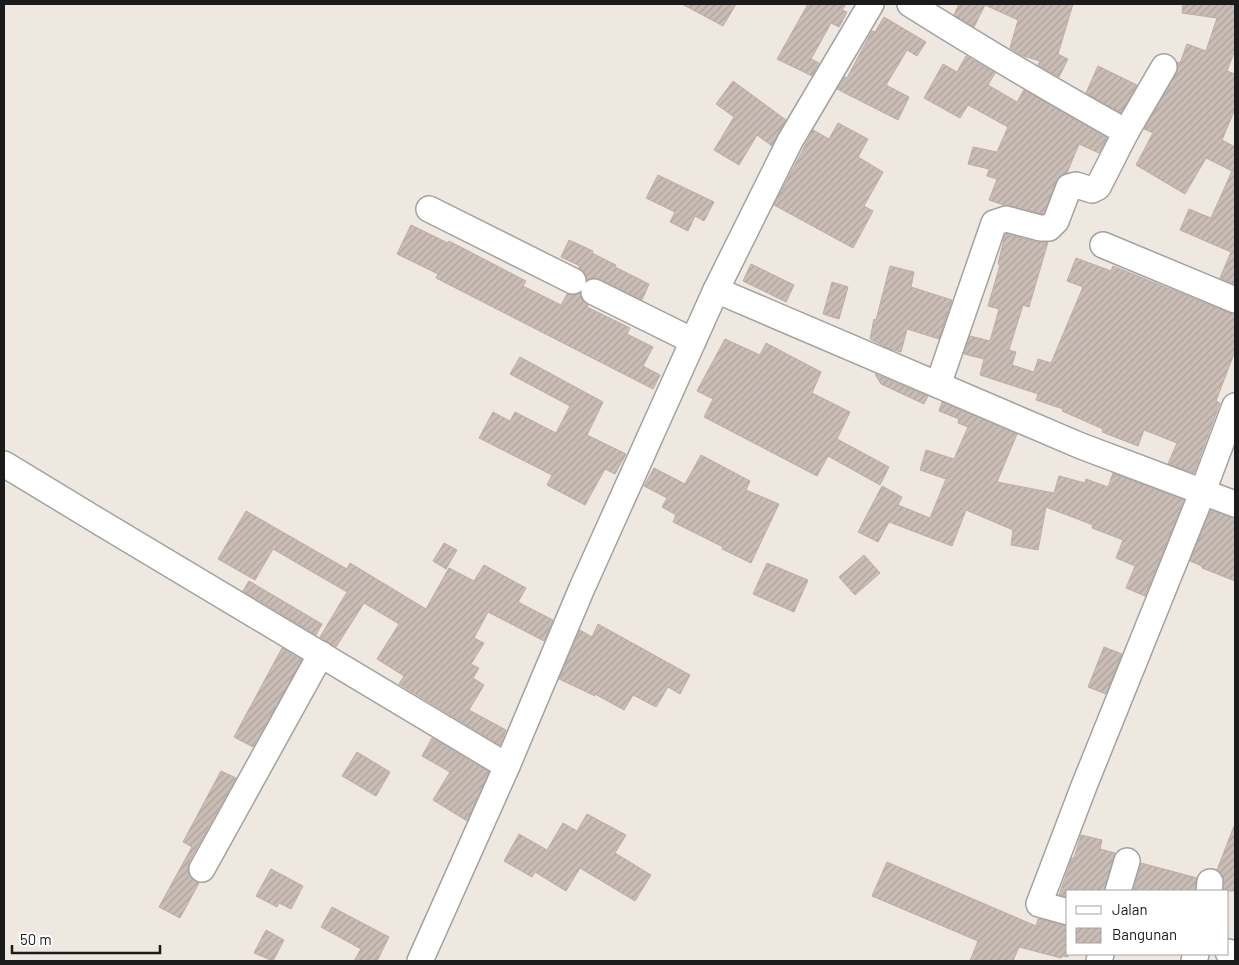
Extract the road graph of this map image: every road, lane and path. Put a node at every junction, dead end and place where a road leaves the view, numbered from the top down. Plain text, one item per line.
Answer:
1 (871, 4) edge
2 (910, 4) edge
3 (1164, 67) dead end
4 (1126, 132) junction
5 (429, 209) dead end
6 (1103, 245) dead end
7 (716, 290) junction
8 (1235, 300) edge
9 (693, 341) junction
10 (938, 385) junction
11 (1235, 406) edge
12 (4, 464) edge
13 (1203, 491) junction
14 (1235, 504) edge
15 (321, 654) junction
16 (507, 766) junction
17 (1127, 861) dead end
18 (202, 868) dead end
19 (1118, 890) edge
20 (1066, 911) edge
21 (420, 961) edge

1 - 7 street
2 - 4 street
3 - 4 street
4 - 10 street
5 - 9 street
6 - 8 street
7 - 9 street
7 - 10 street
9 - 16 street
10 - 13 street
11 - 13 street
12 - 15 street
13 - 14 street
13 - 20 street
15 - 16 street
15 - 18 street
16 - 21 street
17 - 19 street

